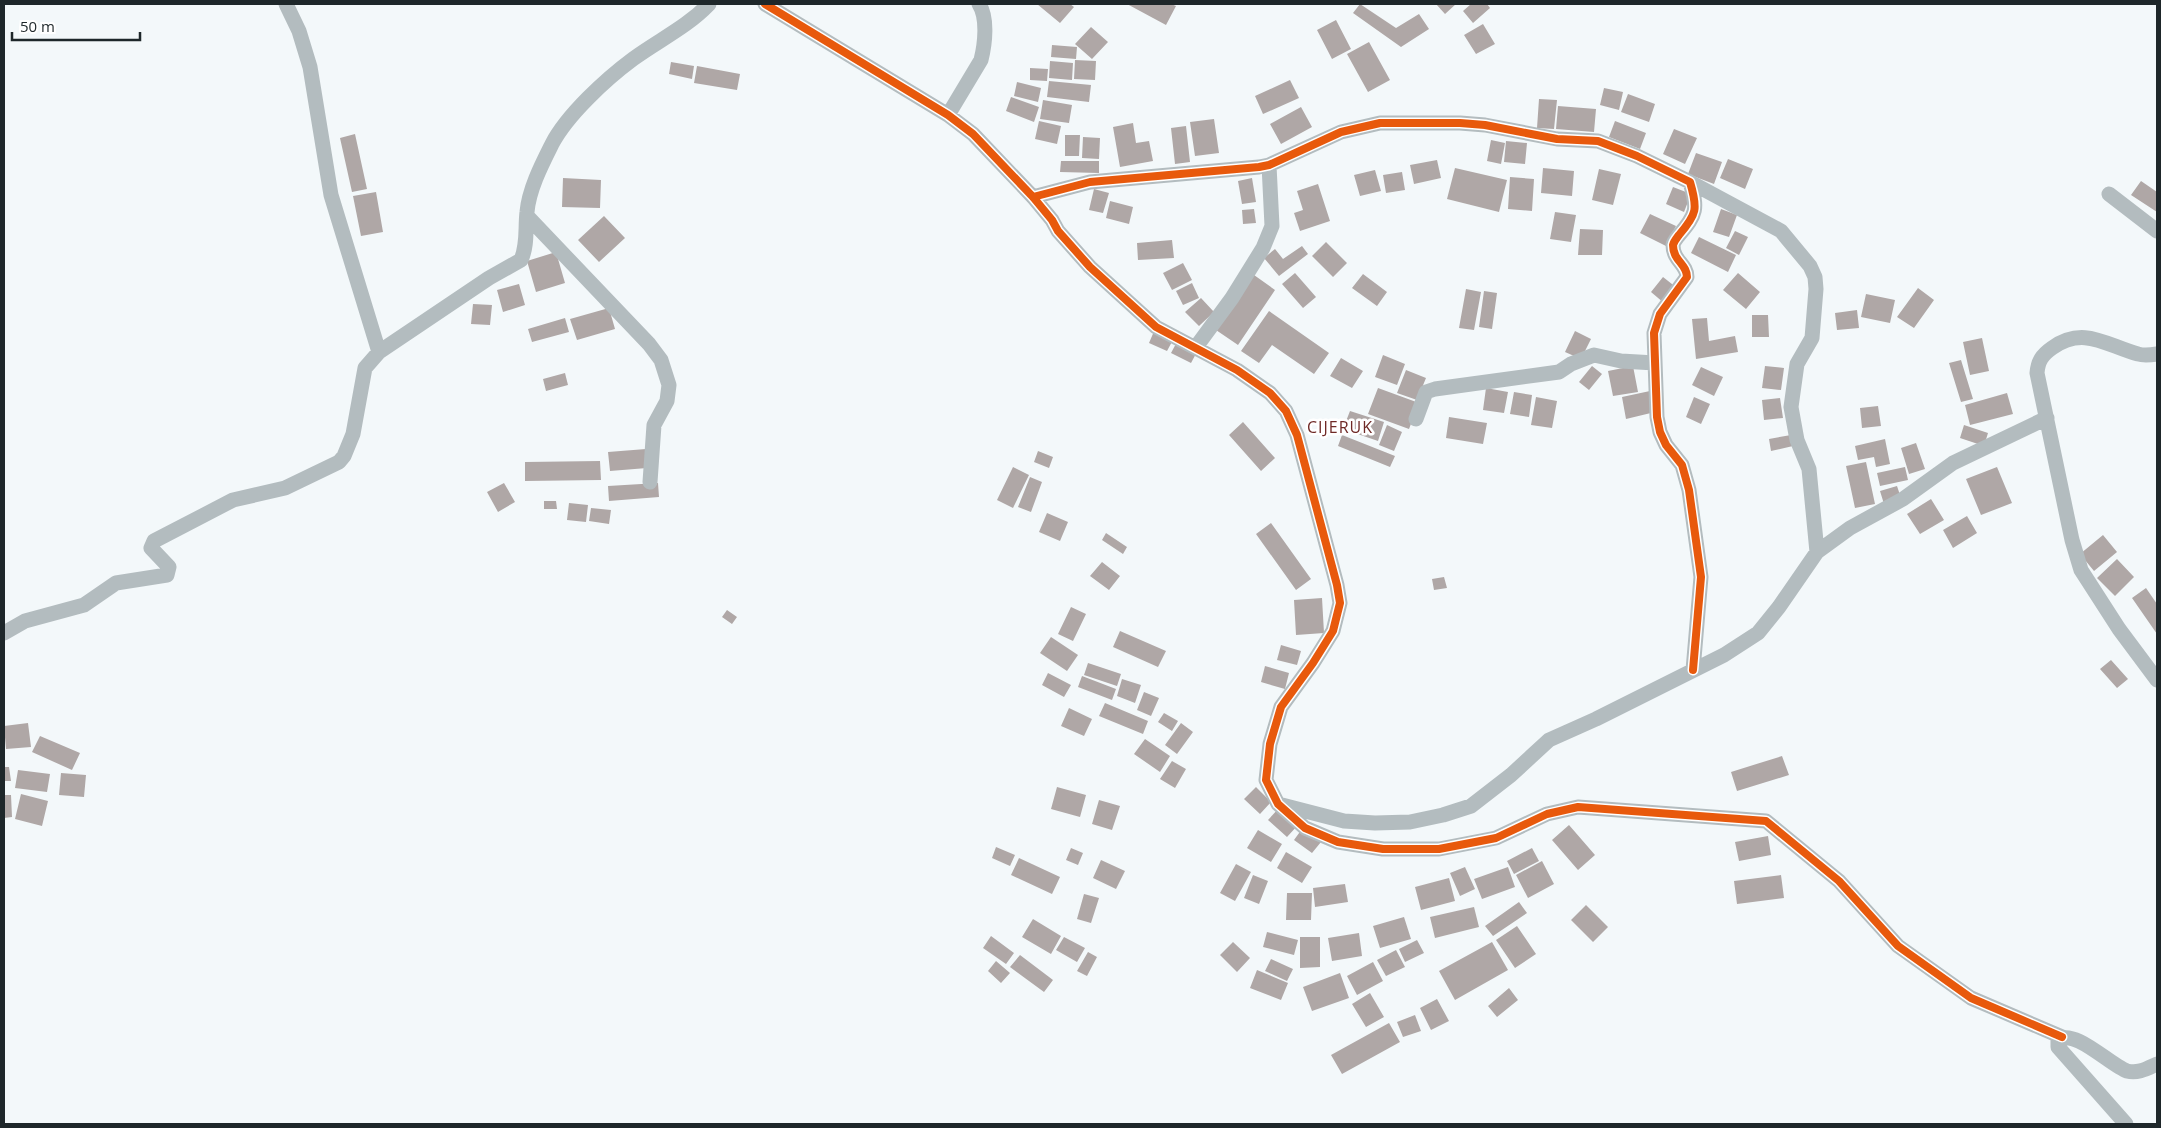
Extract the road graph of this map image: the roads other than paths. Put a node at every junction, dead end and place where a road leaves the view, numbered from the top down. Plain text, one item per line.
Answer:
1 (286, 4) edge
2 (709, 4) edge
3 (765, 4) edge
4 (981, 4) edge
5 (948, 115) junction
6 (1269, 165) junction
7 (1690, 182) junction
8 (2109, 194) dead end
9 (1032, 197) junction
10 (527, 216) junction
11 (2157, 232) edge
12 (1196, 347) junction
13 (379, 352) junction
14 (2157, 354) edge
15 (1655, 363) junction
16 (2047, 418) junction
17 (1416, 419) dead end
18 (650, 482) dead end
19 (1817, 552) junction
20 (4, 633) edge
21 (1693, 670) junction
22 (2157, 680) edge
23 (1278, 804) junction
24 (2062, 1037) junction
25 (2157, 1064) edge
26 (2126, 1124) edge

1 - 13 street
2 - 10 street
3 - 5 street
4 - 5 street
5 - 9 street
6 - 7 street
6 - 9 street
6 - 12 street
7 - 15 street
7 - 19 street
8 - 11 street
9 - 12 street
10 - 13 street
10 - 18 street
12 - 23 street
13 - 20 street
14 - 16 street
15 - 17 street
15 - 21 street
16 - 19 street
16 - 22 street
19 - 21 street
21 - 23 street
23 - 24 street
24 - 25 street
24 - 26 street

